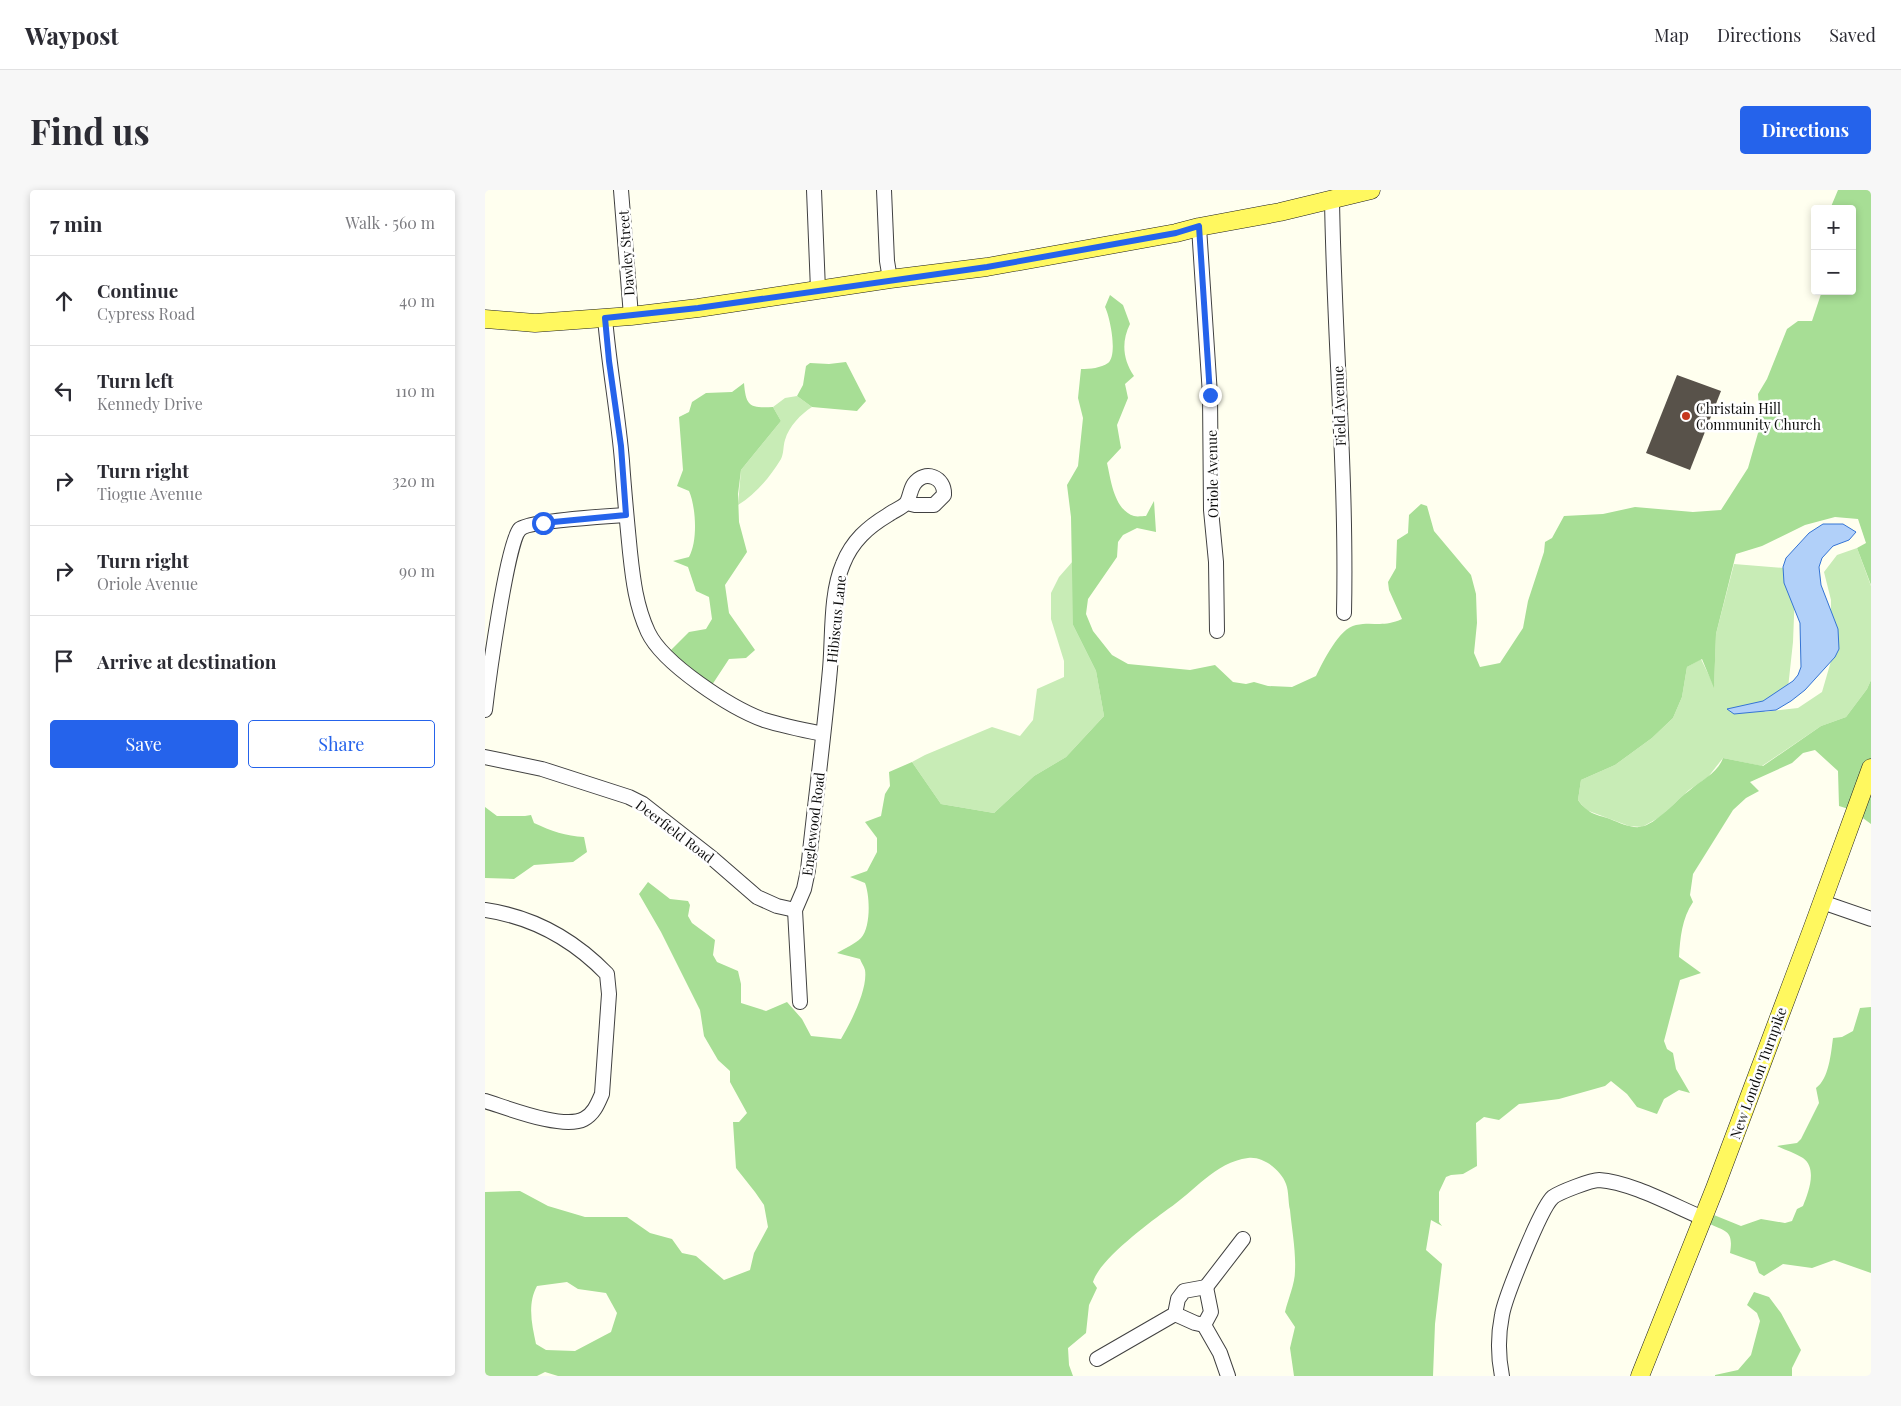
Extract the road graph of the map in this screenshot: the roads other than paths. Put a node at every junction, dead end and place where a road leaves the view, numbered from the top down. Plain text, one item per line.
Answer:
1 (621, 190) edge
2 (814, 190) edge
3 (884, 190) edge
4 (1371, 190) edge
5 (1332, 199) junction
6 (1199, 226) junction
7 (890, 280) junction
8 (818, 290) junction
9 (631, 316) junction
10 (605, 318) junction
11 (485, 319) edge
12 (907, 503) dead end
13 (626, 515) junction
14 (1344, 613) dead end
15 (1217, 631) dead end
16 (485, 710) edge
17 (823, 734) junction
18 (485, 757) edge
19 (1871, 768) edge
20 (1822, 902) junction
21 (485, 910) edge
22 (795, 910) junction
23 (1871, 919) edge
24 (800, 1002) dead end
25 (485, 1101) edge
26 (1703, 1218) junction
27 (1243, 1239) dead end
28 (1206, 1287) junction
29 (1175, 1314) junction
30 (1204, 1325) junction
31 (1097, 1359) dead end
32 (1229, 1376) edge
33 (1502, 1376) edge
34 (1640, 1376) edge

1 - 9 street, Dawley Street
2 - 8 street
3 - 7 street
4 - 5 main road
5 - 6 main road
5 - 14 street, Field Avenue
6 - 7 main road
6 - 15 street, Oriole Avenue
7 - 8 main road
8 - 9 main road
9 - 10 main road
10 - 11 main road
10 - 13 street
12 - 17 street, Hibiscus Lane
13 - 16 street
13 - 17 street
17 - 22 street, Englewood Road
18 - 22 street, Deerfield Road
19 - 20 main road, New London Turnpike
20 - 23 street
20 - 26 main road, New London Turnpike
21 - 25 street
22 - 24 street, Englewood Road
26 - 33 street
26 - 34 main road, New London Turnpike
27 - 28 street
28 - 29 street
28 - 30 street
29 - 30 street
29 - 31 street
30 - 32 street

